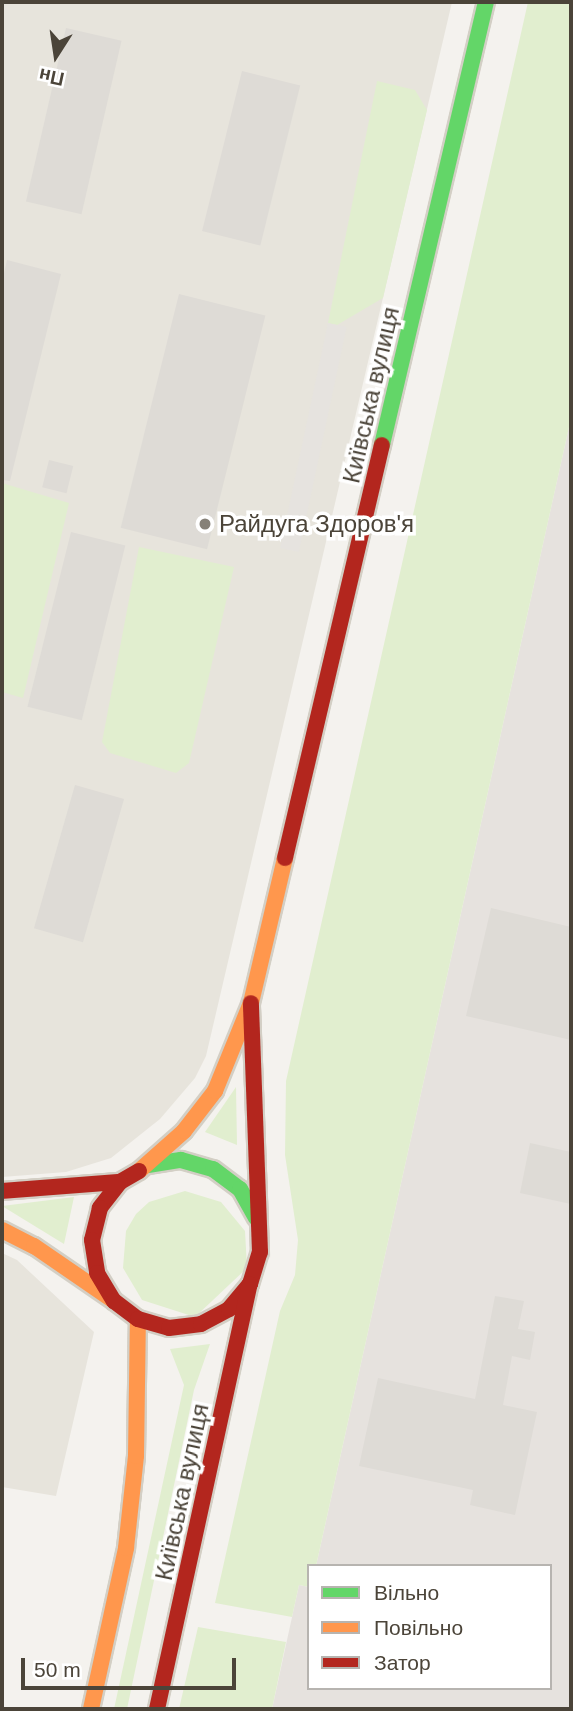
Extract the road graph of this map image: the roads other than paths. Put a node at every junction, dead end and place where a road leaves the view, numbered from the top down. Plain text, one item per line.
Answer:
1 (485, 2) edge
2 (251, 1003) junction
3 (148, 1165) junction
4 (120, 1182) junction
5 (2, 1191) edge
6 (256, 1218) junction
7 (2, 1230) edge
8 (250, 1284) junction
9 (114, 1301) junction
10 (138, 1319) junction
11 (91, 1709) edge
12 (157, 1709) edge

1 - 2 main road, Київська вулиця
2 - 3 main road
2 - 6 main road
3 - 4 main road
3 - 6 main road
4 - 5 main road
4 - 9 main road
6 - 8 main road
7 - 9 main road
8 - 10 main road
8 - 12 main road, Київська вулиця
9 - 10 main road
10 - 11 main road, Київська вулиця

